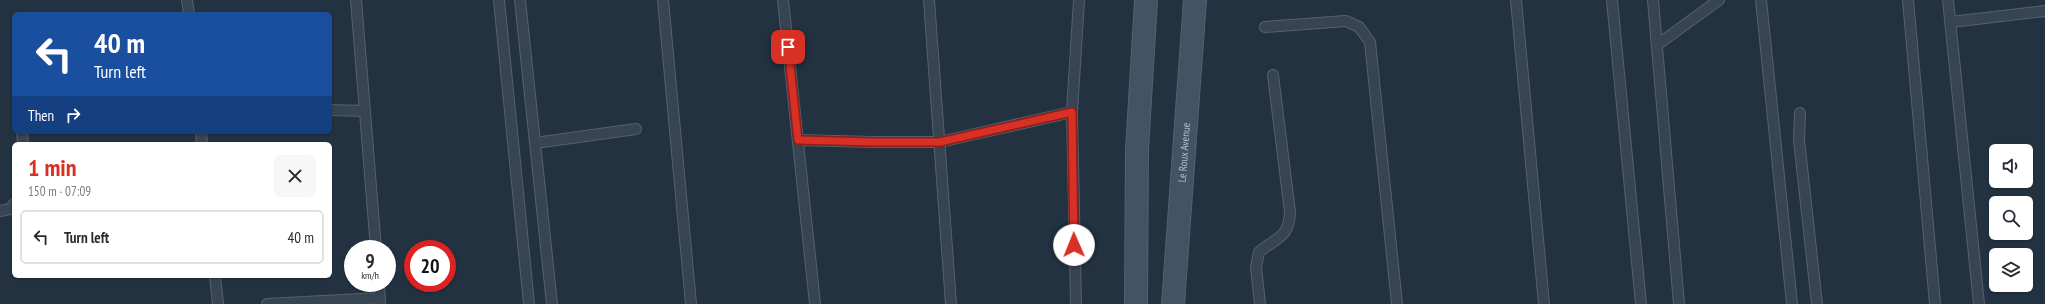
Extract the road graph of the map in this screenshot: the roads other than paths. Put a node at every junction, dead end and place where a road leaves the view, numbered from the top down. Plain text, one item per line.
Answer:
1 (187, 0) edge
2 (356, 0) edge
3 (499, 0) edge
4 (520, 0) edge
5 (663, 0) edge
6 (783, 0) edge
7 (929, 0) edge
8 (1079, 0) edge
9 (1146, 0) edge
10 (1195, 0) edge
11 (1516, 0) edge
12 (1612, 0) edge
13 (1654, 0) edge
14 (1719, 0) edge
15 (1761, 0) edge
16 (1908, 0) edge
17 (1948, 0) edge
18 (2045, 11) edge
19 (189, 12) edge
20 (1950, 22) junction
21 (1265, 26) dead end
22 (1657, 45) junction
23 (1273, 75) dead end
24 (332, 110) edge
25 (365, 111) junction
26 (1072, 112) junction
27 (1800, 113) dead end
28 (636, 129) dead end
29 (798, 140) junction
30 (940, 142) junction
31 (535, 143) junction
32 (12, 206) edge
33 (0, 211) edge
34 (375, 240) edge
35 (215, 278) edge
36 (380, 301) edge
37 (218, 304) edge
38 (267, 304) edge
39 (529, 304) edge
40 (552, 304) edge
41 (691, 304) edge
42 (815, 304) edge
43 (951, 304) edge
44 (1076, 304) edge
45 (1136, 304) edge
46 (1172, 304) edge
47 (1260, 304) edge
48 (1397, 304) edge
49 (1544, 304) edge
50 (1641, 304) edge
51 (1679, 304) edge
52 (1792, 304) edge
53 (1817, 304) edge
54 (1935, 304) edge
55 (1979, 304) edge

1 - 19 lane
2 - 25 lane
3 - 39 lane
4 - 31 lane
5 - 41 lane
6 - 29 lane
7 - 30 lane
8 - 26 lane
9 - 45 main road
10 - 46 main road, Le Roux Avenue
11 - 49 lane
12 - 50 lane
13 - 22 lane
14 - 22 lane
15 - 52 lane
16 - 54 lane
17 - 20 lane
18 - 20 lane
20 - 55 lane
21 - 48 lane
22 - 51 lane
23 - 47 lane
24 - 25 lane
25 - 34 lane
26 - 30 lane
26 - 44 lane
27 - 53 lane
28 - 31 lane
29 - 30 lane
29 - 42 lane
30 - 43 lane
31 - 40 lane
32 - 33 lane
35 - 37 lane
36 - 38 lane

